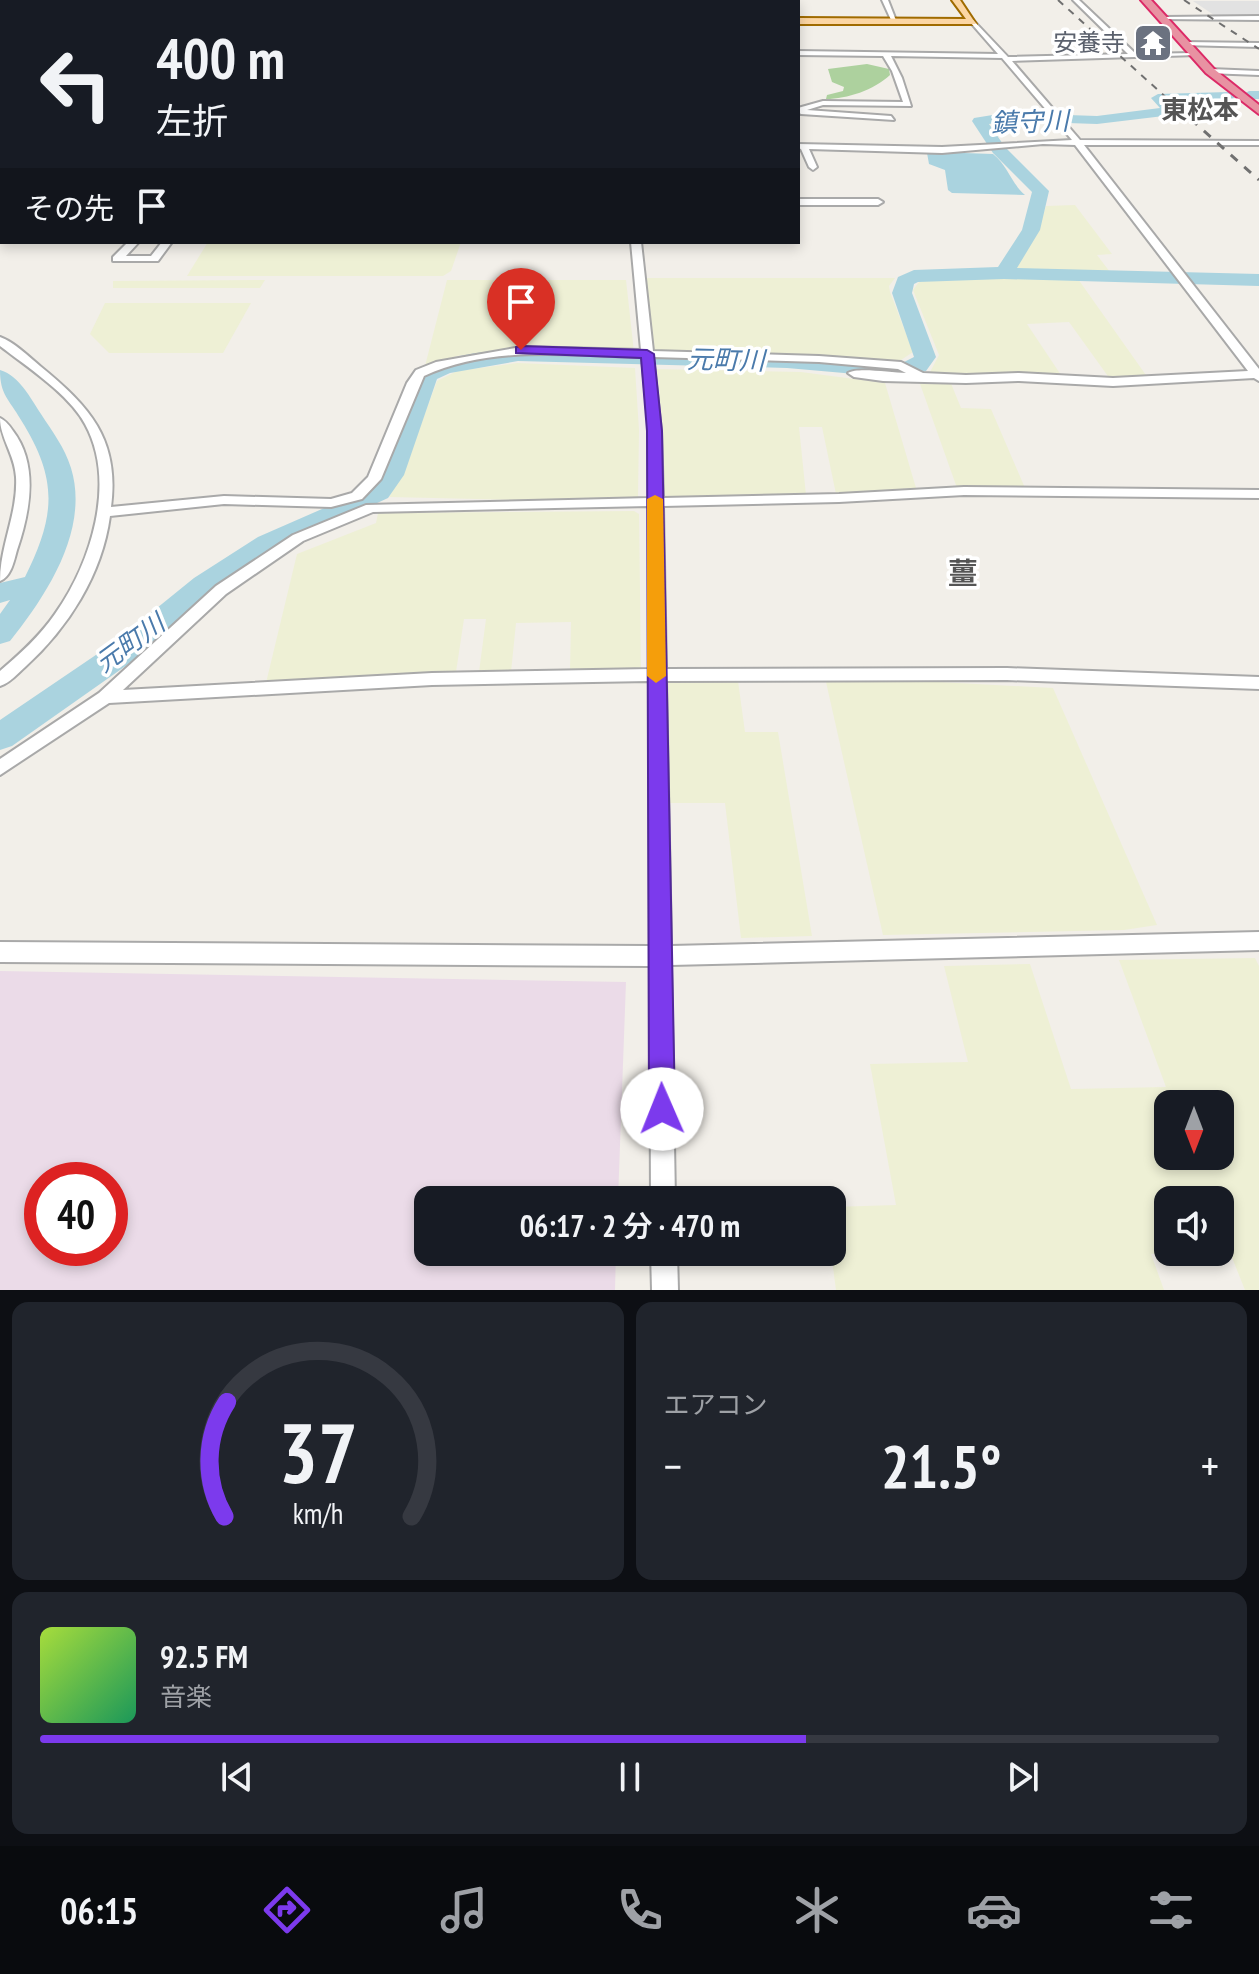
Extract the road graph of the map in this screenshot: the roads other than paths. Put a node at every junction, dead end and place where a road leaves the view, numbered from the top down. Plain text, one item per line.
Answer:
1 (885, 0) edge
2 (956, 0) edge
3 (1076, 0) edge
4 (1146, 0) edge
5 (1259, 18) edge
6 (1163, 19) junction
7 (800, 21) edge
8 (895, 22) junction
9 (973, 22) junction
10 (1184, 44) junction
11 (1259, 45) edge
12 (800, 53) edge
13 (885, 54) junction
14 (1133, 55) junction
15 (1194, 55) junction
16 (1004, 57) junction
17 (1210, 71) junction
18 (1259, 73) edge
19 (800, 109) edge
20 (800, 110) edge
21 (863, 110) dead end
22 (1259, 111) edge
23 (841, 116) junction
24 (891, 118) dead end
25 (1076, 142) junction
26 (1259, 143) edge
27 (801, 146) edge
28 (813, 167) dead end
29 (800, 202) edge
30 (878, 202) dead end
31 (132, 244) edge
32 (165, 244) edge
33 (636, 244) edge
34 (0, 340) edge
35 (648, 360) junction
36 (920, 374) junction
37 (1258, 375) edge
38 (0, 422) edge
39 (1259, 494) edge
40 (655, 503) junction
41 (340, 510) junction
42 (104, 512) junction
43 (0, 576) edge
44 (656, 675) junction
45 (0, 680) edge
46 (1259, 683) edge
47 (105, 697) junction
48 (0, 768) edge
49 (1259, 941) edge
50 (0, 952) edge
51 (659, 956) junction
52 (663, 1186) edge
53 (664, 1266) edge
54 (665, 1290) edge

1 - 8 street
2 - 9 main road
3 - 14 street
4 - 6 highway
5 - 6 street
6 - 10 highway
7 - 8 main road
8 - 9 main road
9 - 16 street
10 - 11 street
10 - 15 highway
12 - 13 street
13 - 16 street
13 - 19 street
14 - 15 street
14 - 16 street
15 - 17 highway
16 - 25 street
17 - 18 street
17 - 22 highway
20 - 23 street
21 - 23 street
23 - 24 street
25 - 26 street
25 - 27 street
25 - 37 street
27 - 28 street
29 - 30 street
31 - 32 street
33 - 35 street
34 - 42 street
35 - 36 street
35 - 36 street
35 - 40 street
35 - 41 street
36 - 37 street
38 - 43 street
39 - 40 street
40 - 41 street
40 - 44 street
41 - 42 street
41 - 47 street
42 - 45 street
44 - 46 street
44 - 47 street
44 - 51 street
47 - 48 street
49 - 51 street
50 - 51 street
51 - 52 street
53 - 54 street

